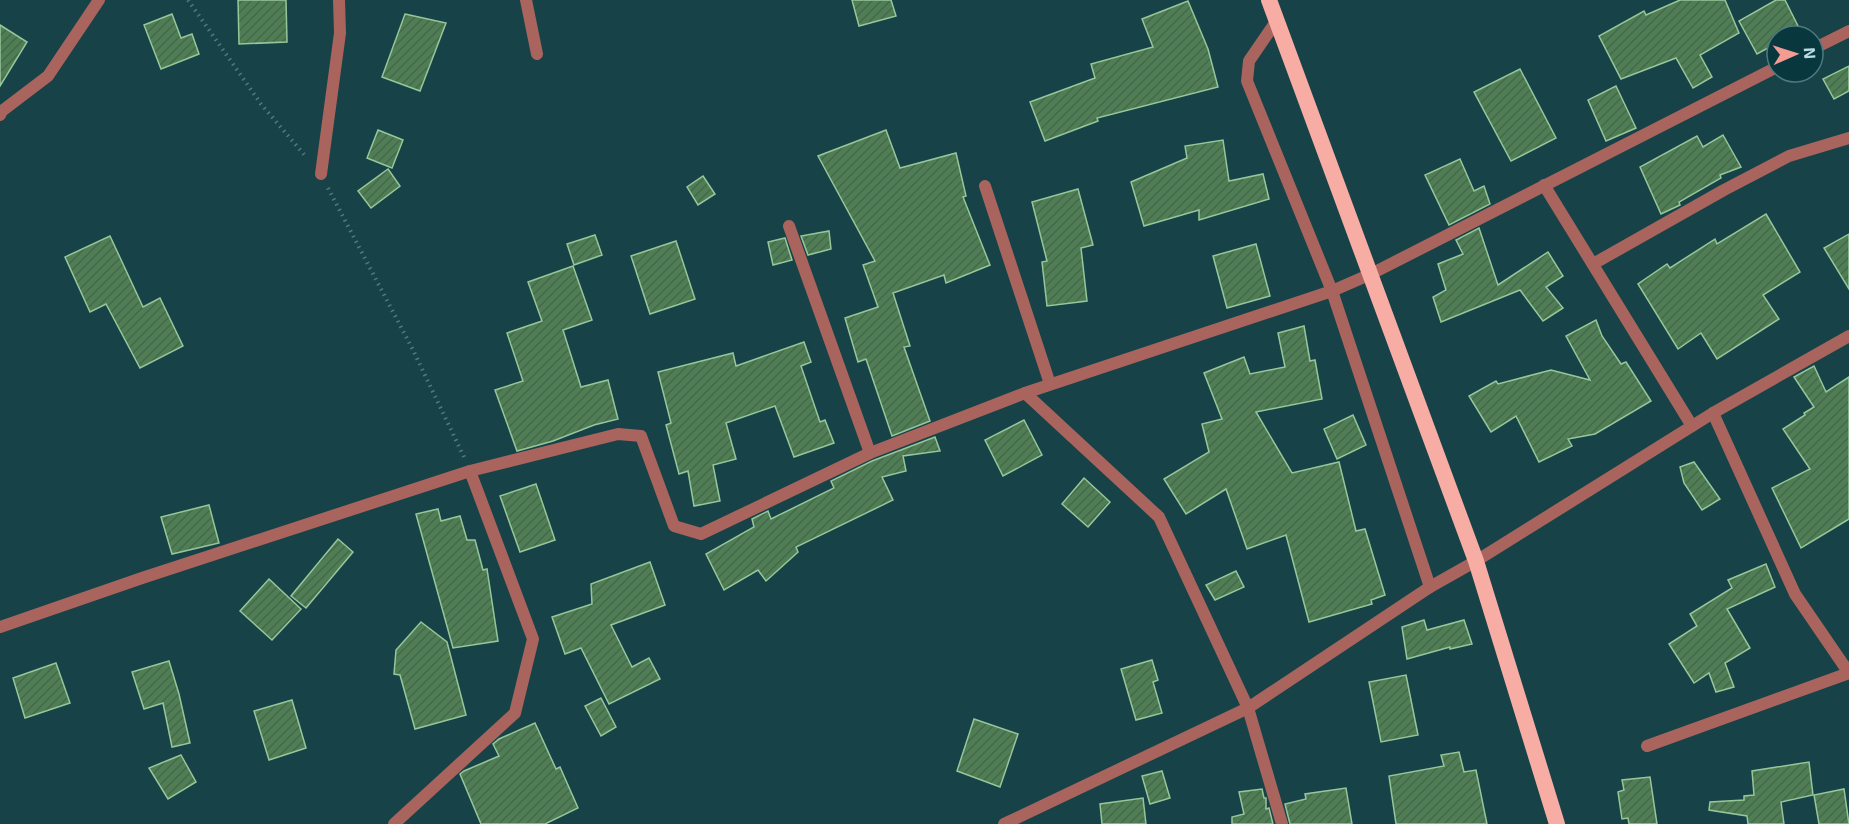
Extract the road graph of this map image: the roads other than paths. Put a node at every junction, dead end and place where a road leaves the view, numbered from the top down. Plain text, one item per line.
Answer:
1 (99, 0) edge
2 (339, 0) edge
3 (526, 0) edge
4 (1269, 0) edge
5 (1277, 20) junction
6 (1849, 31) edge
7 (1825, 43) edge
8 (537, 54) dead end
9 (1765, 74) edge
10 (0, 115) edge
11 (1849, 138) edge
12 (321, 174) road end
13 (1544, 185) junction
14 (986, 186) dead end
15 (789, 226) dead end
16 (1593, 264) junction
17 (1371, 274) junction
18 (1332, 291) junction
19 (1849, 336) edge
20 (1050, 384) junction
21 (1024, 393) junction
22 (1713, 413) junction
23 (1692, 426) junction
24 (870, 453) junction
25 (470, 471) junction
26 (1476, 561) junction
27 (1430, 587) junction
28 (0, 627) edge
29 (1849, 673) edge
30 (1248, 708) junction
31 (1647, 746) dead end
32 (394, 824) edge
33 (1004, 824) edge
34 (1281, 824) edge
35 (1557, 824) edge

1 - 10 street
2 - 12 street
3 - 8 street
4 - 5 highway
5 - 17 highway
5 - 18 street
6 - 7 street
9 - 13 street
11 - 16 street
13 - 16 street
13 - 17 street
14 - 20 street
15 - 24 street
16 - 23 street
17 - 18 street
17 - 26 highway
18 - 20 street
18 - 27 street
19 - 22 street
20 - 21 street
21 - 24 street
21 - 30 street
22 - 23 street
22 - 29 street
23 - 26 street
24 - 25 street
25 - 28 street
25 - 32 street
26 - 27 street
26 - 35 highway
27 - 30 street
29 - 31 street
30 - 33 street
30 - 34 street

